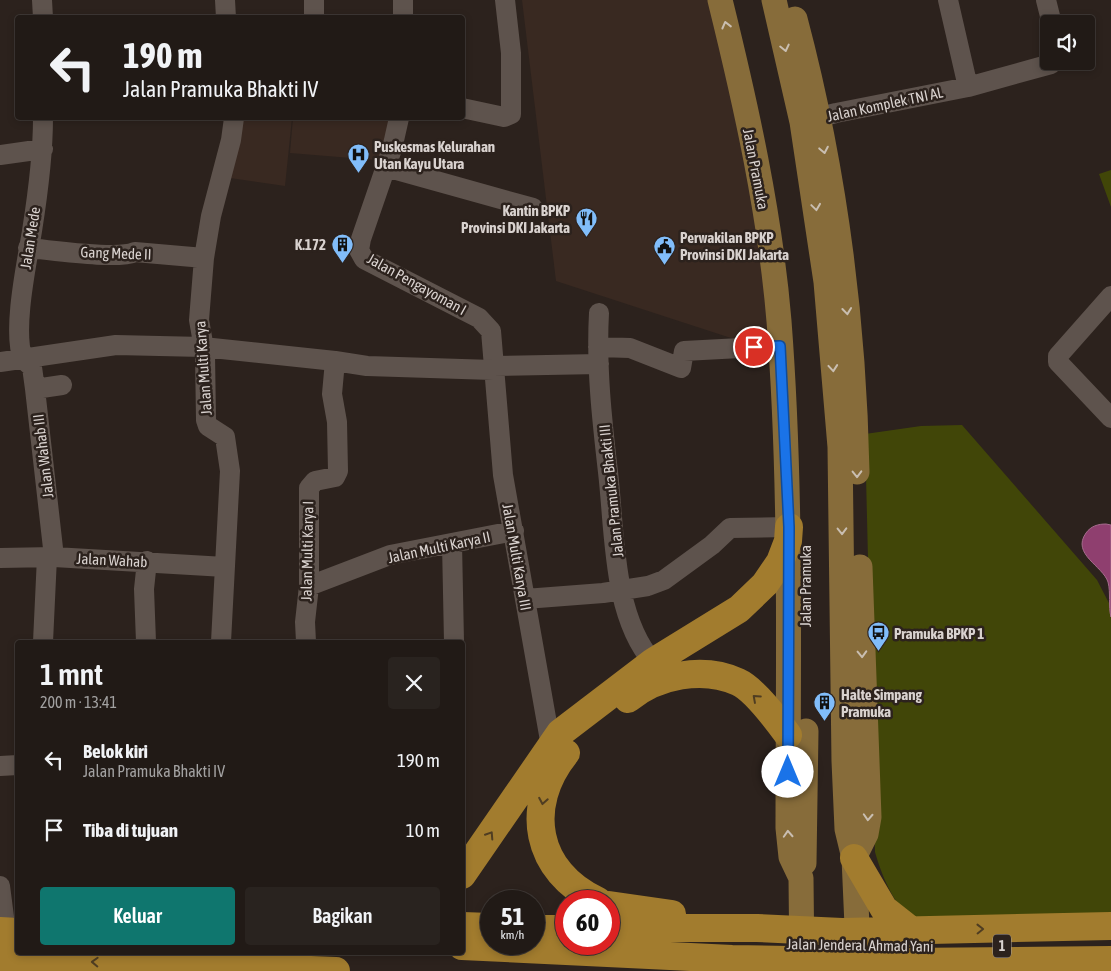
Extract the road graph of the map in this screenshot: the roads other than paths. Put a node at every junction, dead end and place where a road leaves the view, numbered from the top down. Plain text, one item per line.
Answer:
1 (42, 0) edge
2 (225, 0) edge
3 (314, 0) edge
4 (402, 0) edge
5 (505, 0) edge
6 (720, 0) edge
7 (737, 0) edge
8 (774, 0) edge
9 (790, 0) edge
10 (948, 0) edge
11 (1046, 0) edge
12 (43, 15) edge
13 (226, 15) edge
14 (314, 15) edge
15 (403, 15) edge
16 (1050, 15) edge
17 (1040, 67) edge
18 (968, 87) junction
19 (465, 109) edge
20 (43, 120) edge
21 (234, 120) edge
22 (398, 120) edge
23 (810, 120) junction
24 (43, 149) junction
25 (0, 155) edge
26 (386, 167) junction
27 (762, 192) junction
28 (533, 208) dead end
29 (784, 224) junction
30 (28, 248) junction
31 (204, 258) junction
32 (1111, 296) edge
33 (599, 313) dead end
34 (780, 346) junction
35 (203, 347) junction
36 (599, 356) junction
37 (23, 359) junction
38 (335, 360) junction
39 (0, 362) edge
40 (493, 368) junction
41 (62, 385) dead end
42 (35, 389) junction
43 (1111, 418) edge
44 (856, 426) junction
45 (840, 447) junction
46 (805, 500) junction
47 (514, 531) junction
48 (788, 537) junction
49 (452, 543) junction
50 (51, 557) junction
51 (0, 558) edge
52 (147, 561) junction
53 (225, 567) junction
54 (309, 586) junction
55 (622, 588) junction
56 (525, 599) junction
57 (43, 640) edge
58 (146, 640) edge
59 (221, 640) edge
60 (306, 640) edge
61 (454, 640) edge
62 (650, 659) junction
63 (788, 735) junction
64 (563, 745) junction
65 (15, 765) edge
66 (0, 766) edge
67 (854, 858) junction
68 (465, 871) edge
69 (801, 878) junction
70 (0, 886) edge
71 (580, 890) edge
72 (620, 907) edge
73 (8, 923) edge
74 (465, 926) edge
75 (1111, 926) edge
76 (480, 927) edge
77 (620, 928) edge
78 (757, 928) junction
79 (465, 936) edge
80 (480, 937) edge
81 (620, 941) edge
82 (1111, 943) edge
83 (465, 946) edge
84 (932, 946) junction
85 (0, 958) edge
86 (801, 958) edge
87 (858, 958) edge
88 (1111, 960) edge
89 (336, 971) edge

1 - 12 street
2 - 13 street
3 - 14 street
4 - 15 street
5 - 19 street
27 -> 6 main road, Jalan Pramuka
7 - 29 main road, Jalan Pramuka
8 -> 23 main road
9 - 23 main road
10 - 18 street
11 - 16 street
17 - 18 street, Jalan Komplek TNI AL
18 - 23 street, Jalan Komplek TNI AL
20 - 24 street, Jalan Mede
21 - 31 street, Jalan Multi Karya
22 - 26 street, Jalan Pengayoman I
23 -> 44 main road
23 -> 45 main road
24 - 25 street
24 - 30 street, Jalan Mede
26 - 28 street
26 - 40 street, Jalan Pengayoman I
27 - 29 main road
27 - 34 main road, Jalan Pramuka
29 - 46 main road, Jalan Pramuka
30 - 31 street, Gang Mede II
30 - 37 street, Jalan Mede
31 - 35 street, Jalan Multi Karya
32 - 43 street
33 - 36 street, Jalan Pramuka Bhakti III
34 - 36 street
34 - 48 main road, Jalan Pramuka
35 - 37 street
35 - 38 street
35 - 53 street, Jalan Multi Karya
36 - 40 street
36 - 55 street, Jalan Pramuka Bhakti III
37 - 39 street
37 - 42 street, Jalan Wahab III
38 - 40 street
38 - 54 street, Jalan Multi Karya I
40 - 47 street, Jalan Multi Karya III
41 - 42 street
42 - 50 street, Jalan Wahab III
44 - 45 main road
44 -> 67 main road
45 -> 67 main road
46 - 48 main road
46 - 69 main road, Jalan Pramuka
47 - 49 street, Jalan Multi Karya II
47 - 56 street, Jalan Multi Karya III
48 - 55 street
48 - 62 highway
48 - 63 main road, Jalan Pramuka
49 - 54 street, Jalan Multi Karya II
49 - 61 street
50 - 51 street, Jalan Wahab
50 - 52 street, Jalan Wahab
50 - 57 street, Jalan Wahab III
52 - 53 street, Jalan Wahab
52 - 58 street
53 - 59 street, Jalan Multi Karya
54 - 60 street, Jalan Multi Karya I
55 - 56 street
55 - 62 street, Jalan Pramuka Bhakti III
56 - 64 street, Jalan Multi Karya III
62 - 64 highway
63 -> 64 highway
69 -> 63 main road, Jalan Pramuka
68 -> 64 highway
64 -> 71 highway
65 - 66 street
67 - 84 highway
67 - 87 main road
69 - 86 main road, Jalan Pramuka
70 - 73 street
72 - 78 highway
74 - 76 highway
78 -> 75 highway
77 - 78 highway
79 - 80 highway
81 - 86 highway, Jalan Jenderal Ahmad Yani / 1
82 - 84 highway, Jalan Jenderal Ahmad Yani / 1
83 - 88 highway
84 - 87 highway, Jalan Jenderal Ahmad Yani / 1
89 -> 85 highway
86 - 87 highway, Jalan Jenderal Ahmad Yani / 1

